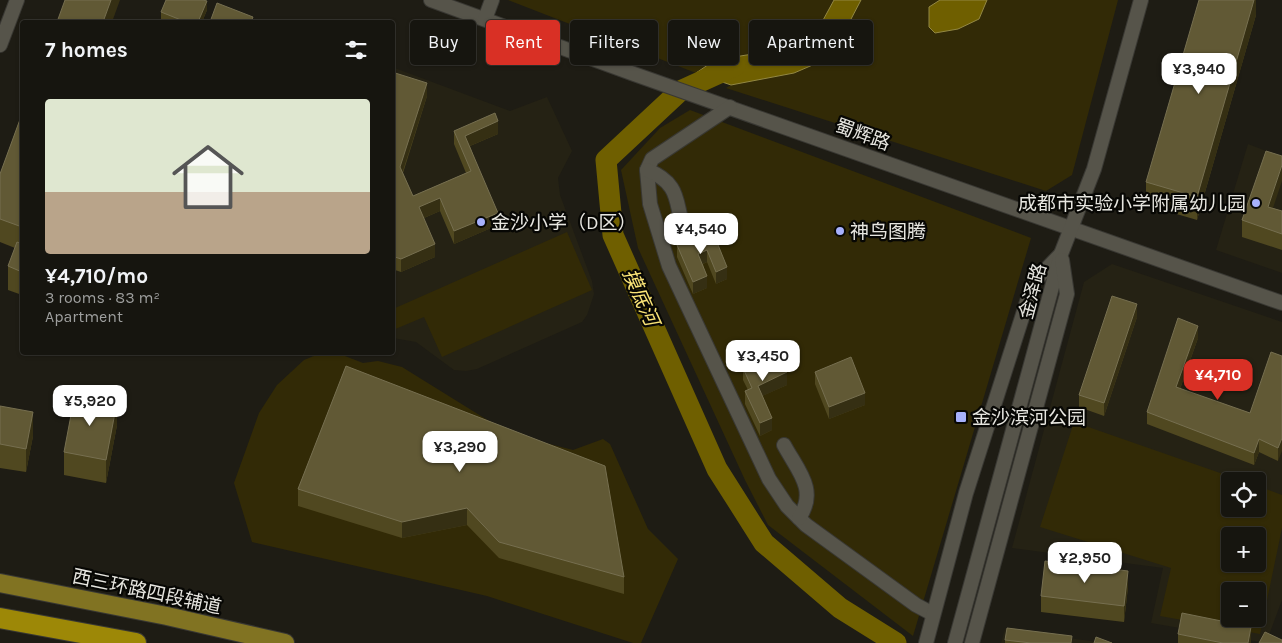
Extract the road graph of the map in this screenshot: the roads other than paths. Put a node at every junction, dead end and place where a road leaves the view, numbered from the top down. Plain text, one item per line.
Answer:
1 (17, 0) edge
2 (431, 0) edge
3 (492, 0) edge
4 (1141, 0) edge
5 (485, 20) junction
6 (0, 45) edge
7 (730, 106) junction
8 (647, 170) junction
9 (1071, 229) junction
10 (692, 238) edge
11 (1061, 254) junction
12 (1282, 303) edge
13 (784, 445) dead end
14 (799, 518) junction
15 (0, 583) edge
16 (933, 614) junction
17 (0, 618) edge
18 (927, 638) edge
19 (136, 643) edge
20 (286, 643) edge
21 (955, 643) edge
22 (972, 643) edge

1 - 6 street
2 - 5 street, 蜀辉路
3 - 5 street
4 - 9 street, 金泽路
5 - 7 street, 蜀辉路
7 - 8 street
7 - 9 street, 蜀辉路
8 - 10 street
8 - 14 street
9 - 11 street, 金泽路
9 - 12 street, 蜀辉路
11 - 16 street
11 - 21 street, 金泽路
11 - 22 street
13 - 14 street
14 - 16 street
15 - 20 main road, 西三环路四段辅道
16 - 18 street
17 - 19 highway

